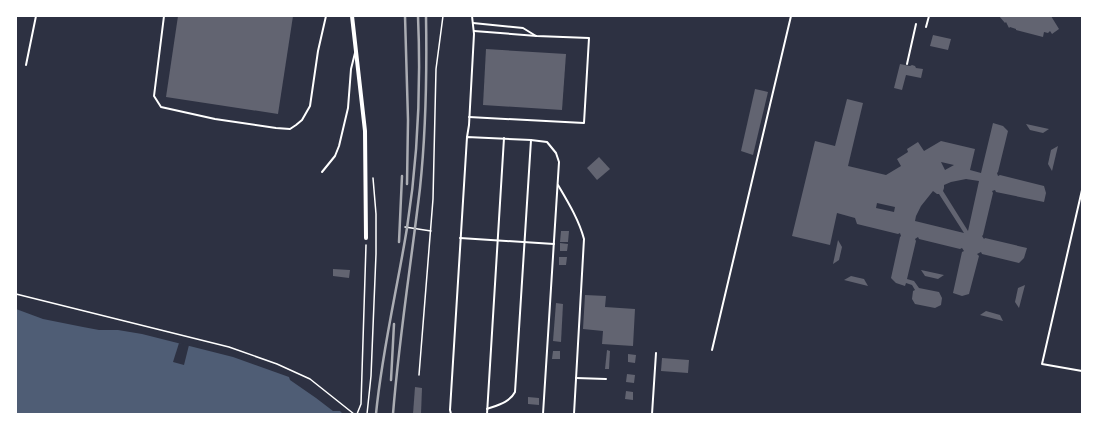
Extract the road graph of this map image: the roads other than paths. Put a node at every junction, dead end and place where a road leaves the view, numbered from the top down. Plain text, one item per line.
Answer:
1 (36, 16) edge
2 (164, 16) edge
3 (326, 16) edge
4 (352, 16) edge
5 (472, 16) edge
6 (791, 16) edge
7 (929, 16) edge
8 (473, 23) junction
9 (916, 24) dead end
10 (926, 27) dead end
11 (474, 31) junction
12 (537, 36) junction
13 (356, 50) junction
14 (907, 64) dead end
15 (26, 65) dead end
16 (469, 117) junction
17 (467, 137) junction
18 (504, 138) junction
19 (531, 140) junction
20 (322, 172) dead end
21 (558, 184) junction
22 (1082, 190) edge
23 (366, 238) road end
24 (460, 238) junction
25 (498, 241) junction
26 (525, 242) junction
27 (554, 244) junction
28 (712, 350) dead end
29 (656, 354) dead end
30 (1082, 371) edge
31 (576, 378) junction
32 (606, 380) dead end
33 (487, 409) junction
34 (451, 414) edge
35 (487, 414) edge
36 (544, 414) edge
37 (574, 414) edge
38 (652, 414) edge

1 - 15 lane
2 - 3 lane
4 - 13 street
5 - 8 lane
6 - 28 lane
7 - 10 lane
8 - 11 lane
8 - 12 lane
9 - 14 lane
11 - 12 lane
11 - 16 lane
12 - 16 lane
13 - 20 lane
13 - 23 street
16 - 17 lane
17 - 18 lane
17 - 24 lane
18 - 19 lane
18 - 25 lane
19 - 21 lane
19 - 26 lane
21 - 27 lane
21 - 31 lane
22 - 30 lane
24 - 25 lane
24 - 34 lane
25 - 26 lane
25 - 33 lane
26 - 27 lane
26 - 33 lane
27 - 36 lane
29 - 38 lane
31 - 32 lane
31 - 37 lane
33 - 35 lane

